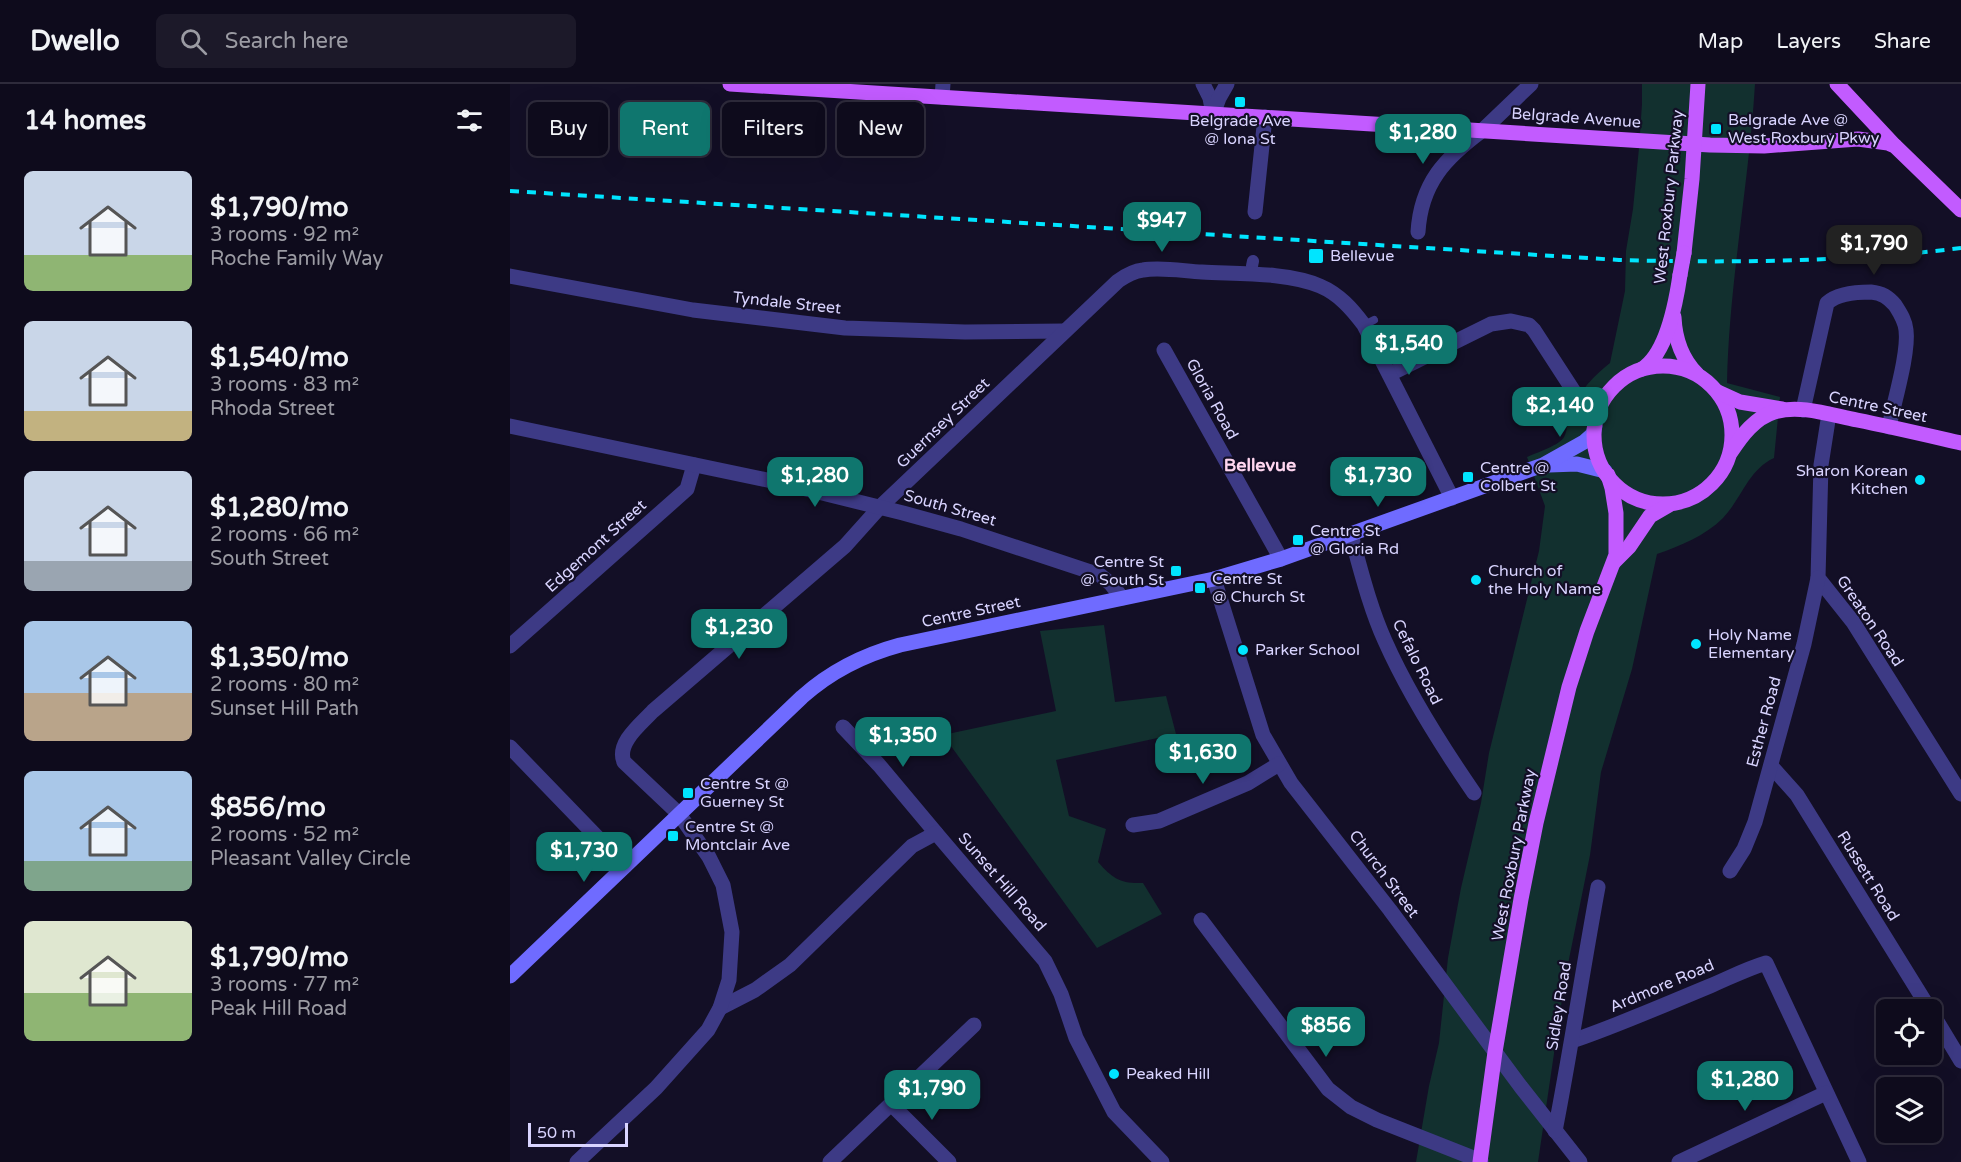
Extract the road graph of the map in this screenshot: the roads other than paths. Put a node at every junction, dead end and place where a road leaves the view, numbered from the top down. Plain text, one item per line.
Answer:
1 (730, 84) edge
2 (1203, 84) edge
3 (1227, 84) edge
4 (1531, 84) edge
5 (1698, 84) edge
6 (1837, 84) edge
7 (943, 91) edge
8 (1213, 114) junction
9 (1264, 117) junction
10 (1483, 130) junction
11 (1694, 144) junction
12 (1895, 146) junction
13 (1961, 210) edge
14 (1255, 217) dead end
15 (1418, 232) dead end
16 (510, 276) edge
17 (1674, 314) junction
18 (1064, 331) junction
19 (1164, 350) dead end
20 (1640, 371) junction
21 (1390, 375) junction
22 (1700, 377) junction
23 (1716, 391) junction
24 (1788, 410) junction
25 (1803, 410) junction
26 (1829, 414) junction
27 (1596, 422) junction
28 (510, 426) edge
29 (1889, 427) junction
30 (1961, 442) edge
31 (1729, 454) junction
32 (694, 465) junction
33 (1543, 465) junction
34 (1607, 473) junction
35 (1452, 498) junction
36 (1676, 503) junction
37 (880, 507) junction
38 (1352, 535) junction
39 (1281, 560) junction
40 (1614, 562) junction
41 (1818, 578) junction
42 (1215, 579) junction
43 (1122, 598) junction
44 (510, 646) edge
45 (843, 727) dead end
46 (510, 747) edge
47 (1279, 764) junction
48 (1771, 766) junction
49 (1474, 793) dead end
50 (1961, 794) edge
51 (679, 814) junction
52 (1134, 825) dead end
53 (936, 833) junction
54 (625, 866) junction
55 (1730, 871) dead end
56 (1598, 887) dead end
57 (1201, 920) dead end
58 (510, 976) edge
59 (1924, 999) edge
60 (720, 1008) junction
61 (974, 1025) dead end
62 (1942, 1029) edge
63 (1572, 1041) junction
64 (1495, 1052) junction
65 (1961, 1061) edge
66 (1826, 1093) junction
67 (891, 1104) junction
68 (1556, 1131) junction
69 (1481, 1161) edge
70 (577, 1162) edge
71 (830, 1162) edge
72 (949, 1162) edge
73 (1162, 1162) edge
74 (1580, 1162) edge
75 (1679, 1162) edge
76 (1859, 1162) edge

1 - 7 main road, Belgrade Avenue
2 - 8 street
3 - 8 street
4 - 10 street
5 - 11 main road, West Roxbury Parkway
6 - 12 main road
7 - 8 main road, Belgrade Avenue
8 - 9 main road, Belgrade Avenue
9 - 10 main road, Belgrade Avenue
9 - 14 street
10 - 11 main road, Belgrade Avenue
10 - 15 street
11 - 12 main road, Belgrade Avenue
11 - 17 main road, West Roxbury Parkway, bridge
12 - 13 main road
16 - 18 street, Tyndale Street
17 - 20 main road, West Roxbury Parkway
17 - 22 main road, West Roxbury Parkway
18 - 21 street, Guernsey Street
18 - 37 street, Guernsey Street
19 - 39 street, Gloria Road
20 - 22 main road
20 - 27 main road
21 - 27 street
21 - 35 street, Guernsey Street
22 - 23 main road
23 - 24 main road, Centre Street
23 - 31 main road
24 - 25 main road, Centre Street
24 - 31 main road, Centre Street
25 - 26 main road, Centre Street
25 - 29 street
26 - 29 main road, Centre Street
26 - 41 street, Greaton Road
27 - 33 main road, Centre Street
27 - 34 main road
28 - 32 street, South Street
29 - 30 main road, Centre Street
31 - 36 main road
32 - 37 street, South Street
32 - 44 street, Edgemont Street
33 - 34 main road, Centre Street
33 - 35 main road, Centre Street
34 - 36 main road
34 - 40 main road, West Roxbury Parkway
35 - 38 main road, Centre Street
36 - 40 main road, West Roxbury Parkway
37 - 43 street, South Street
37 - 51 street, Guernsey Street
38 - 39 main road, Centre Street
38 - 49 street, Cefalo Road
39 - 42 main road, Centre Street
40 - 64 main road, West Roxbury Parkway
41 - 48 street, Esther Road
41 - 50 street, Greaton Road
42 - 43 main road, Centre Street
42 - 47 street, Church Street
43 - 51 main road, Centre Street
45 - 53 street
46 - 54 street
47 - 52 street
47 - 64 street, Church Street
48 - 55 street, Esther Road
48 - 59 street, Russett Road
51 - 54 main road, Centre Street
51 - 60 street, Guernsey Street
53 - 60 street, Sunset Hill Road
53 - 73 street, Sunset Hill Road
54 - 58 main road, Centre Street
56 - 63 street, Sidley Road
57 - 69 street
60 - 70 street, Guernsey Street
61 - 67 street
62 - 65 street, Russett Road
63 - 66 street, Ardmore Road
63 - 68 street, Sidley Road
64 - 68 street, Church Street
64 - 69 main road, West Roxbury Parkway
66 - 75 street
66 - 76 street
67 - 71 street
67 - 72 street
68 - 74 street, Church Street

